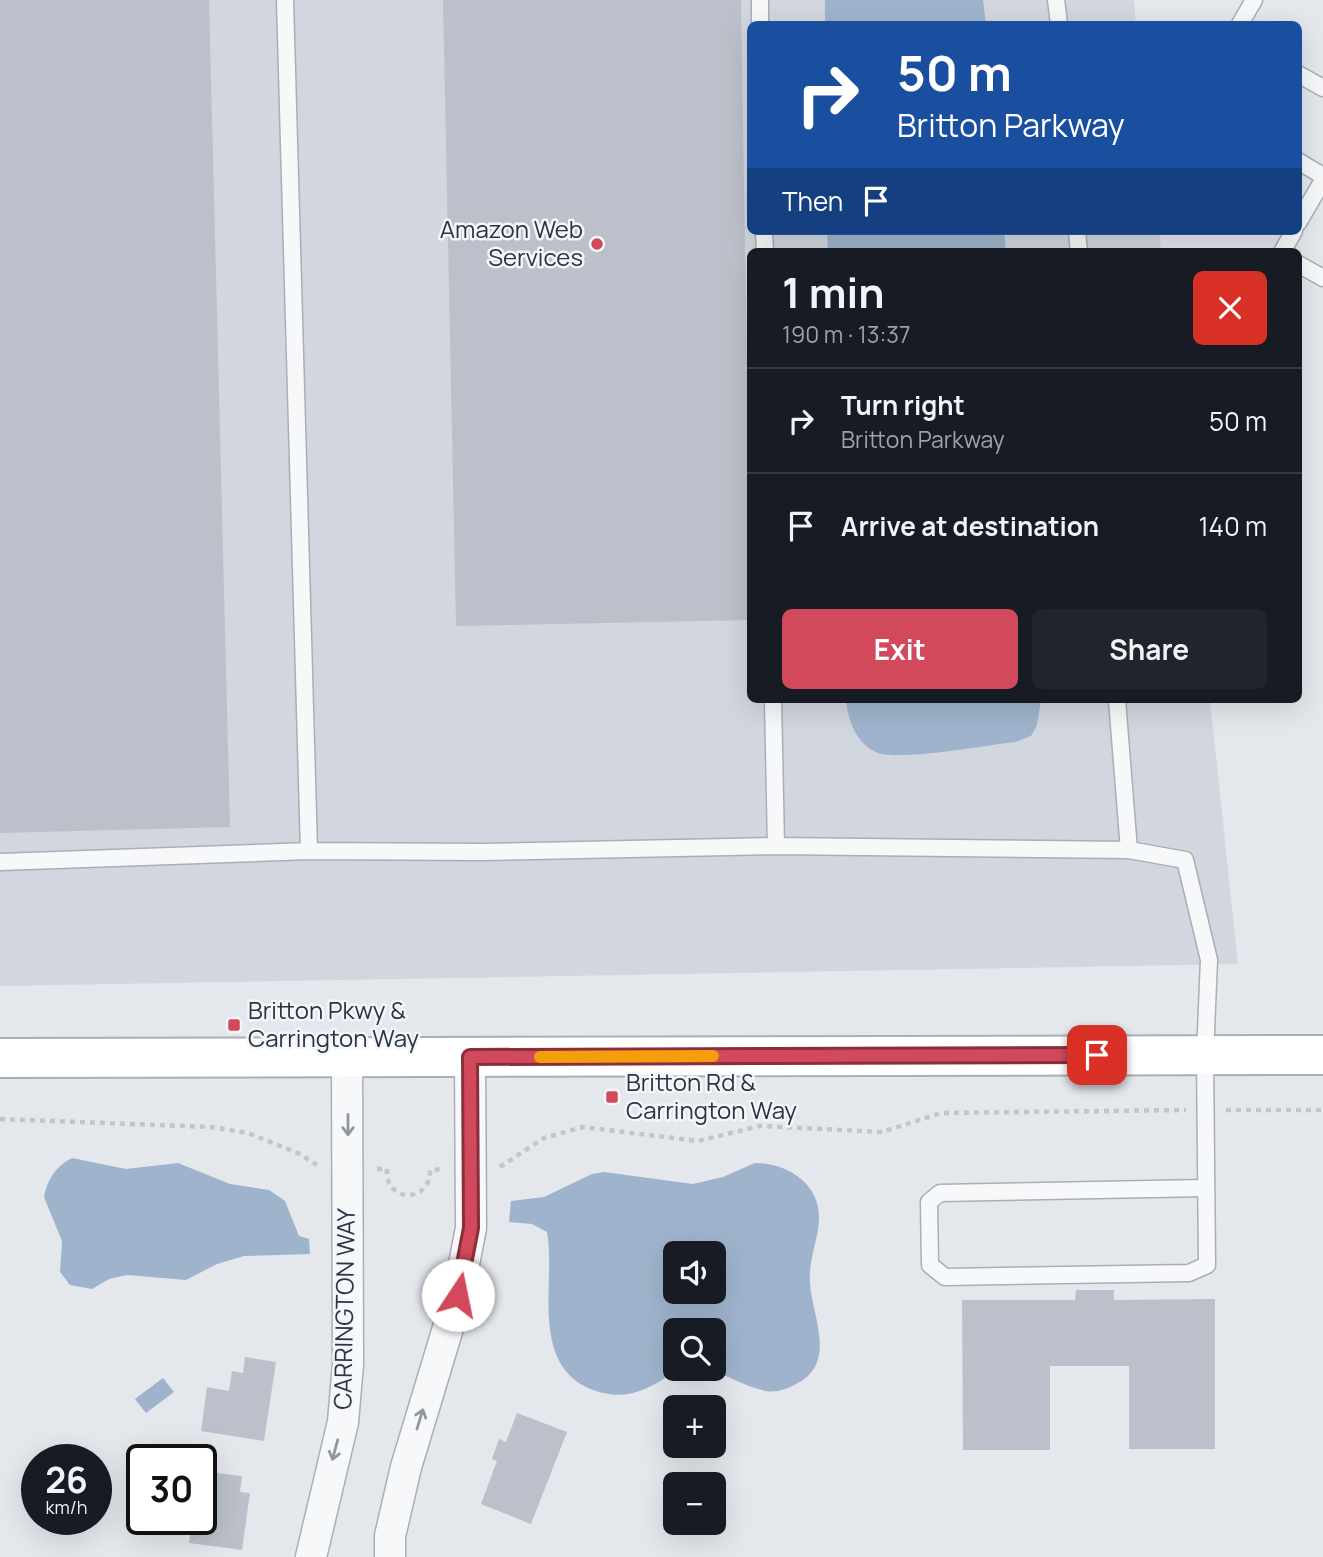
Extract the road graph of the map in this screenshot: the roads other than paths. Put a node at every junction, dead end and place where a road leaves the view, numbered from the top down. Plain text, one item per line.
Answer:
1 (285, 0) edge
2 (760, 0) edge
3 (1056, 0) edge
4 (1254, 0) edge
5 (760, 21) edge
6 (1059, 21) edge
7 (1242, 21) edge
8 (1302, 76) edge
9 (1323, 88) edge
10 (1302, 164) edge
11 (1323, 178) edge
12 (1302, 216) edge
13 (1302, 266) edge
14 (1323, 278) edge
15 (773, 703) edge
16 (1117, 703) edge
17 (776, 846) junction
18 (1129, 850) junction
19 (309, 851) junction
20 (0, 862) edge
21 (1206, 1055) junction
22 (1323, 1055) edge
23 (347, 1057) junction
24 (470, 1057) junction
25 (0, 1058) edge
26 (1206, 1188) junction
27 (311, 1557) edge
28 (390, 1557) edge

1 - 19 lane
2 - 5 lane
3 - 6 lane
4 - 7 lane
8 - 9 lane
10 - 11 lane
11 - 12 lane
13 - 14 lane
15 - 17 lane
16 - 18 lane
17 - 18 lane
17 - 19 lane
18 - 21 lane
19 - 20 lane
21 - 22 main road
21 - 24 main road
21 - 26 lane
23 - 24 main road
23 - 25 main road
23 -> 27 street, CARRINGTON WAY
28 -> 24 street
26 - 26 lane

